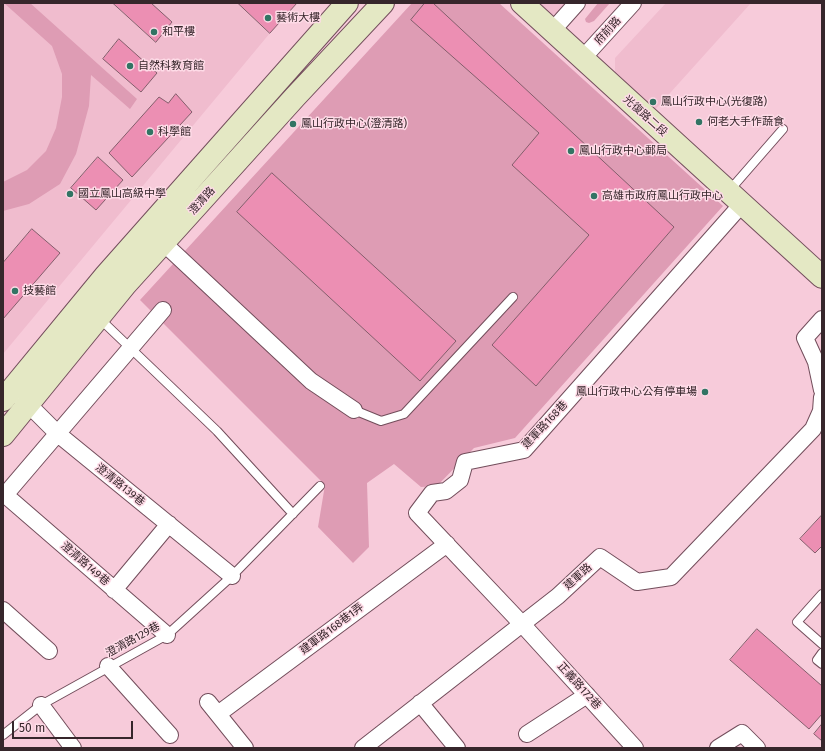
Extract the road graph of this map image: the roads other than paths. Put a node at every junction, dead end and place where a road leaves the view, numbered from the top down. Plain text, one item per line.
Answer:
1 (347, 3) edge
2 (383, 3) edge
3 (522, 3) edge
4 (577, 3) edge
5 (633, 3) edge
6 (552, 31) junction
7 (582, 58) junction
8 (783, 129) dead end
9 (735, 198) junction
10 (148, 228) junction
11 (164, 242) junction
12 (822, 278) edge
13 (513, 297) dead end
14 (163, 310) dead end
15 (99, 318) junction
16 (822, 319) edge
17 (130, 349) junction
18 (822, 390) edge
19 (8, 394) edge
20 (822, 397) edge
21 (28, 405) junction
22 (354, 410) joint
23 (58, 434) junction
24 (3, 435) edge
25 (320, 486) dead end
26 (4, 494) edge
27 (293, 514) junction
28 (169, 524) junction
29 (447, 544) junction
30 (232, 576) junction
31 (114, 590) junction
32 (822, 594) edge
33 (3, 610) edge
34 (522, 624) junction
35 (167, 635) junction
36 (822, 644) edge
37 (49, 651) dead end
38 (822, 653) edge
39 (822, 664) edge
40 (108, 666) junction
41 (587, 694) junction
42 (420, 703) junction
43 (41, 705) junction
44 (527, 734) dead end
45 (3, 735) edge
46 (170, 735) dead end
47 (73, 748) edge
48 (245, 748) edge
49 (363, 748) edge
50 (457, 748) edge
51 (635, 748) edge
52 (718, 748) edge
53 (756, 748) edge

1 - 10 main road, 澄清路
2 - 11 main road, 澄清路
3 - 6 main road, 光復路二段
4 - 6 street
5 - 7 street, 府前路
6 - 7 main road, 光復路二段
7 - 9 main road, 光復路二段
8 - 9 lane
9 - 12 main road, 光復路二段
9 - 29 street, 建軍路168巷
10 - 11 street
10 - 19 main road, 澄清路
11 - 15 main road, 澄清路
11 - 22 street
13 - 22 lane
14 - 17 street
15 - 17 lane
15 - 21 main road, 澄清路
16 - 18 street
17 - 23 street
17 - 27 lane
19 - 21 street, 澄清路139巷
20 - 34 street, 建軍路
21 - 23 street, 澄清路139巷
21 - 24 main road, 澄清路
23 - 26 street
23 - 28 street, 澄清路139巷
25 - 27 lane, 澄清路129巷
26 - 31 street, 澄清路149巷
27 - 30 lane, 澄清路129巷
28 - 30 street, 澄清路139巷
28 - 31 street
29 - 34 street, 建軍路168巷
29 - 48 street, 建軍路168巷1弄
30 - 35 lane, 澄清路129巷
31 - 35 street, 澄清路149巷
32 - 36 lane
33 - 37 street
34 - 41 street, 正義路172巷
34 - 42 street, 建軍路
35 - 40 lane, 澄清路129巷
38 - 39 lane
40 - 43 lane, 澄清路129巷
40 - 46 street
41 - 44 street
41 - 51 street, 正義路172巷
42 - 49 street, 建軍路
42 - 50 street
43 - 45 lane, 澄清路129巷
43 - 47 street
52 - 53 street

